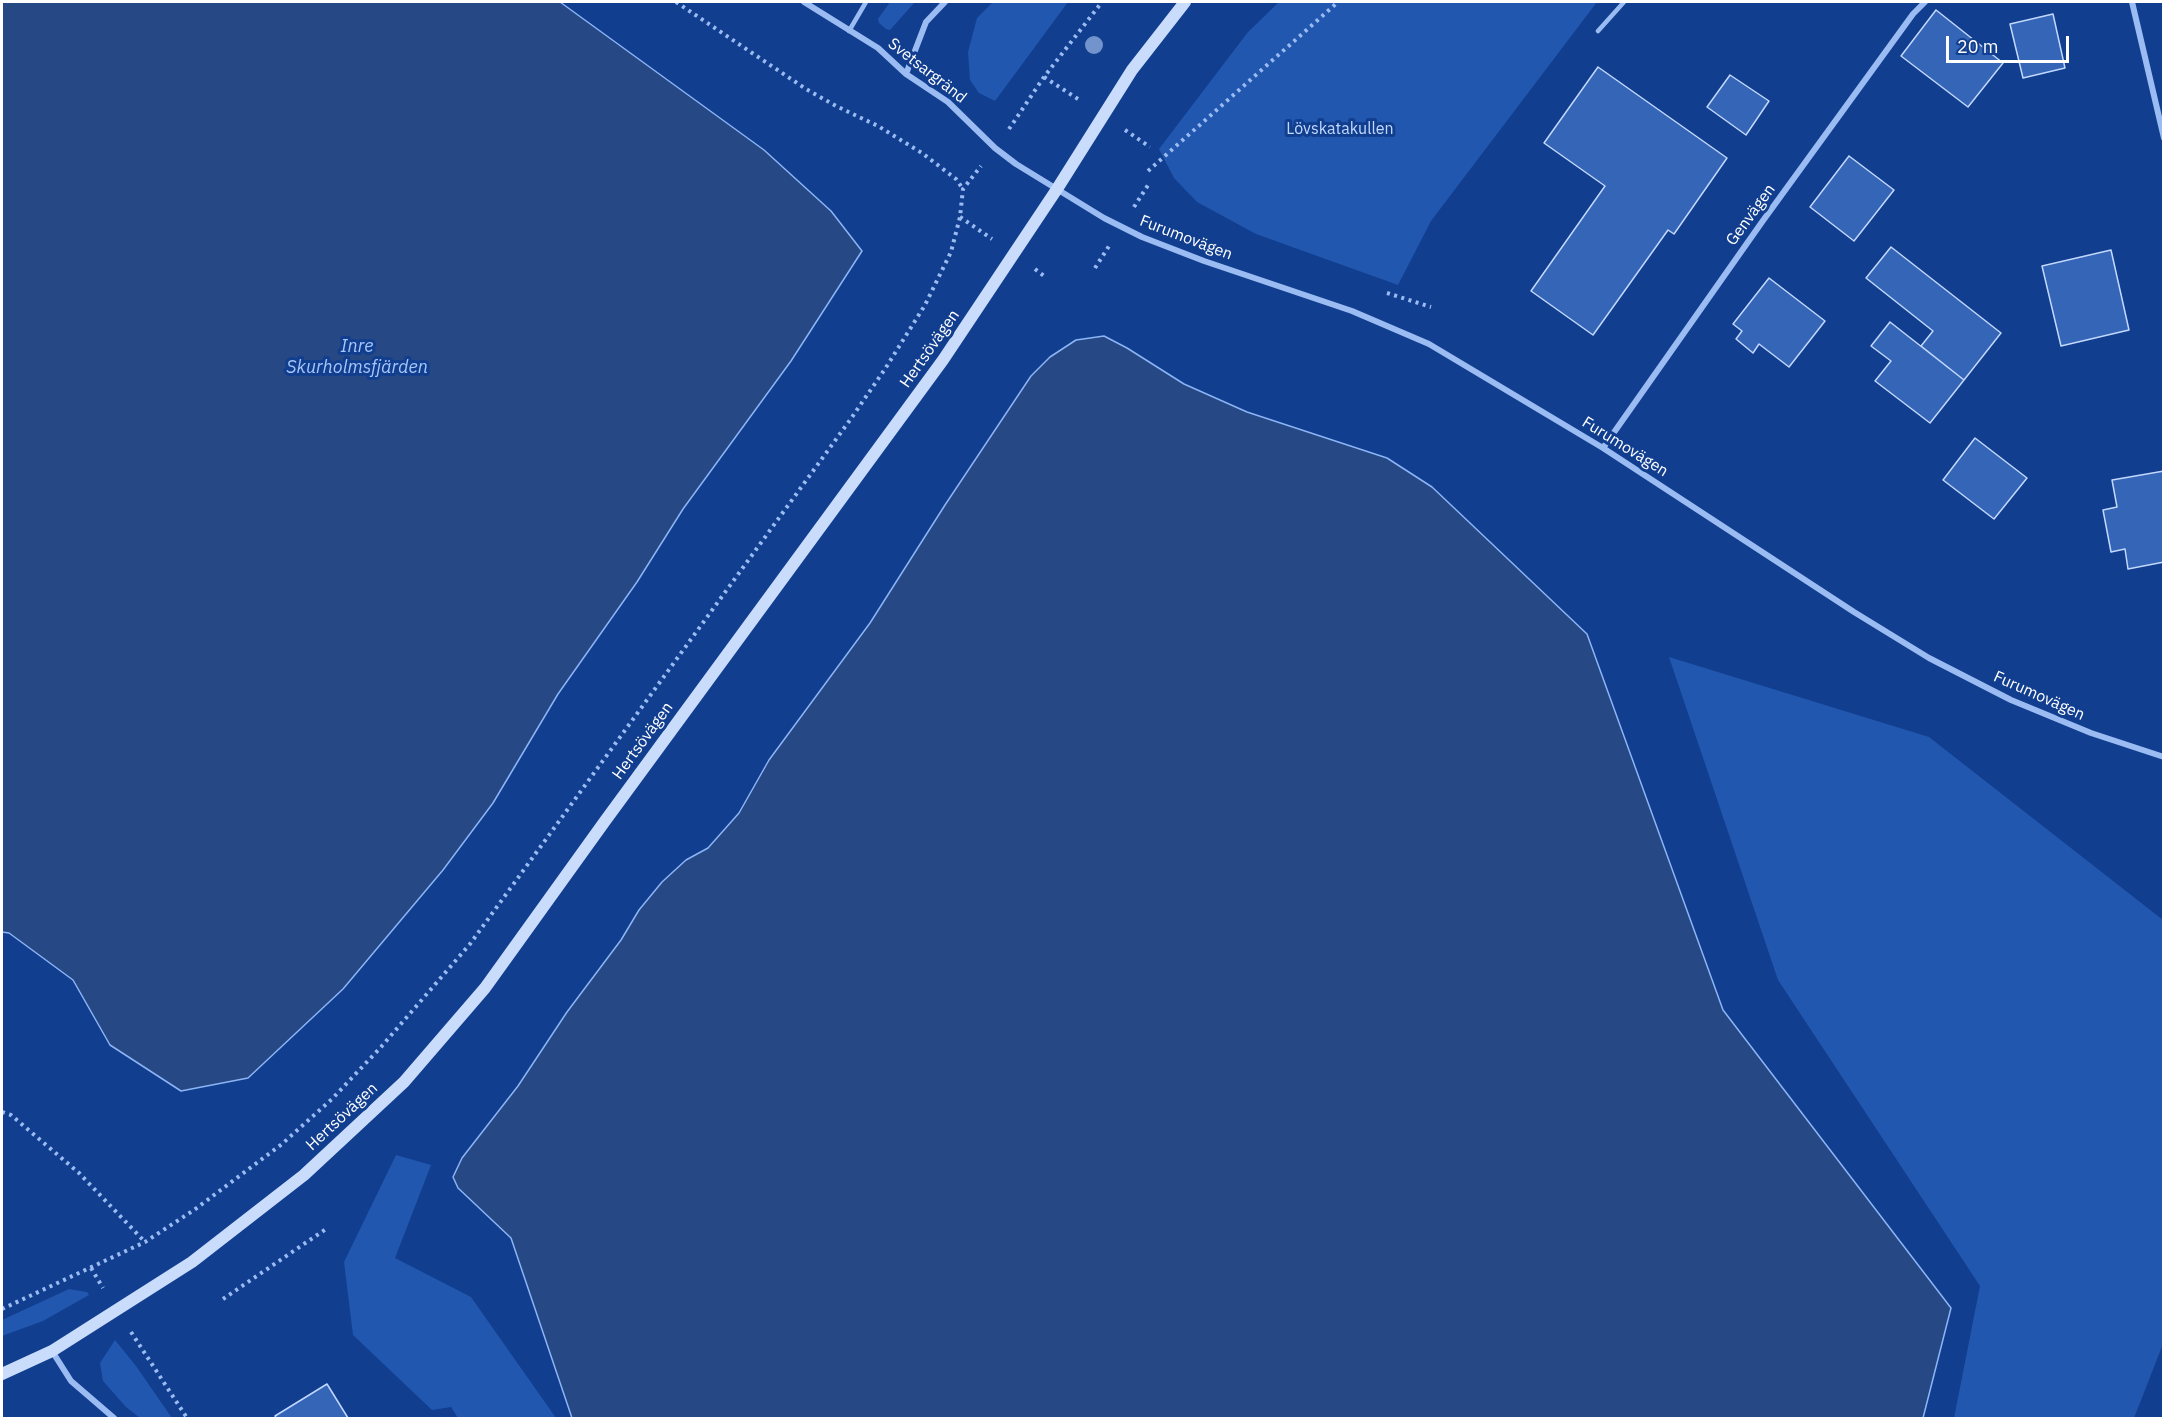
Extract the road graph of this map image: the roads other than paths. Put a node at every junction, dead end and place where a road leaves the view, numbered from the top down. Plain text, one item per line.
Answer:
1 (804, 2) edge
2 (866, 2) edge
3 (945, 2) edge
4 (1185, 2) edge
5 (1624, 2) edge
6 (1924, 2) edge
7 (2132, 2) edge
8 (849, 30) junction
9 (1598, 31) dead end
10 (906, 74) junction
11 (2163, 138) edge
12 (1057, 189) junction
13 (1603, 448) junction
14 (2163, 757) edge
15 (52, 1351) junction
16 (2, 1374) edge
17 (114, 1419) edge

1 - 8 street, Svetsargränd
2 - 8 lane
3 - 10 street
4 - 12 main road, Hertsövägen
5 - 9 lane
6 - 13 street, Genvägen
7 - 11 street
8 - 10 street, Svetsargränd
10 - 12 street, Svetsargränd
12 - 13 street, Furumovägen
12 - 15 main road, Hertsövägen
13 - 14 street, Furumovägen
15 - 16 main road, Hertsövägen
15 - 17 street

